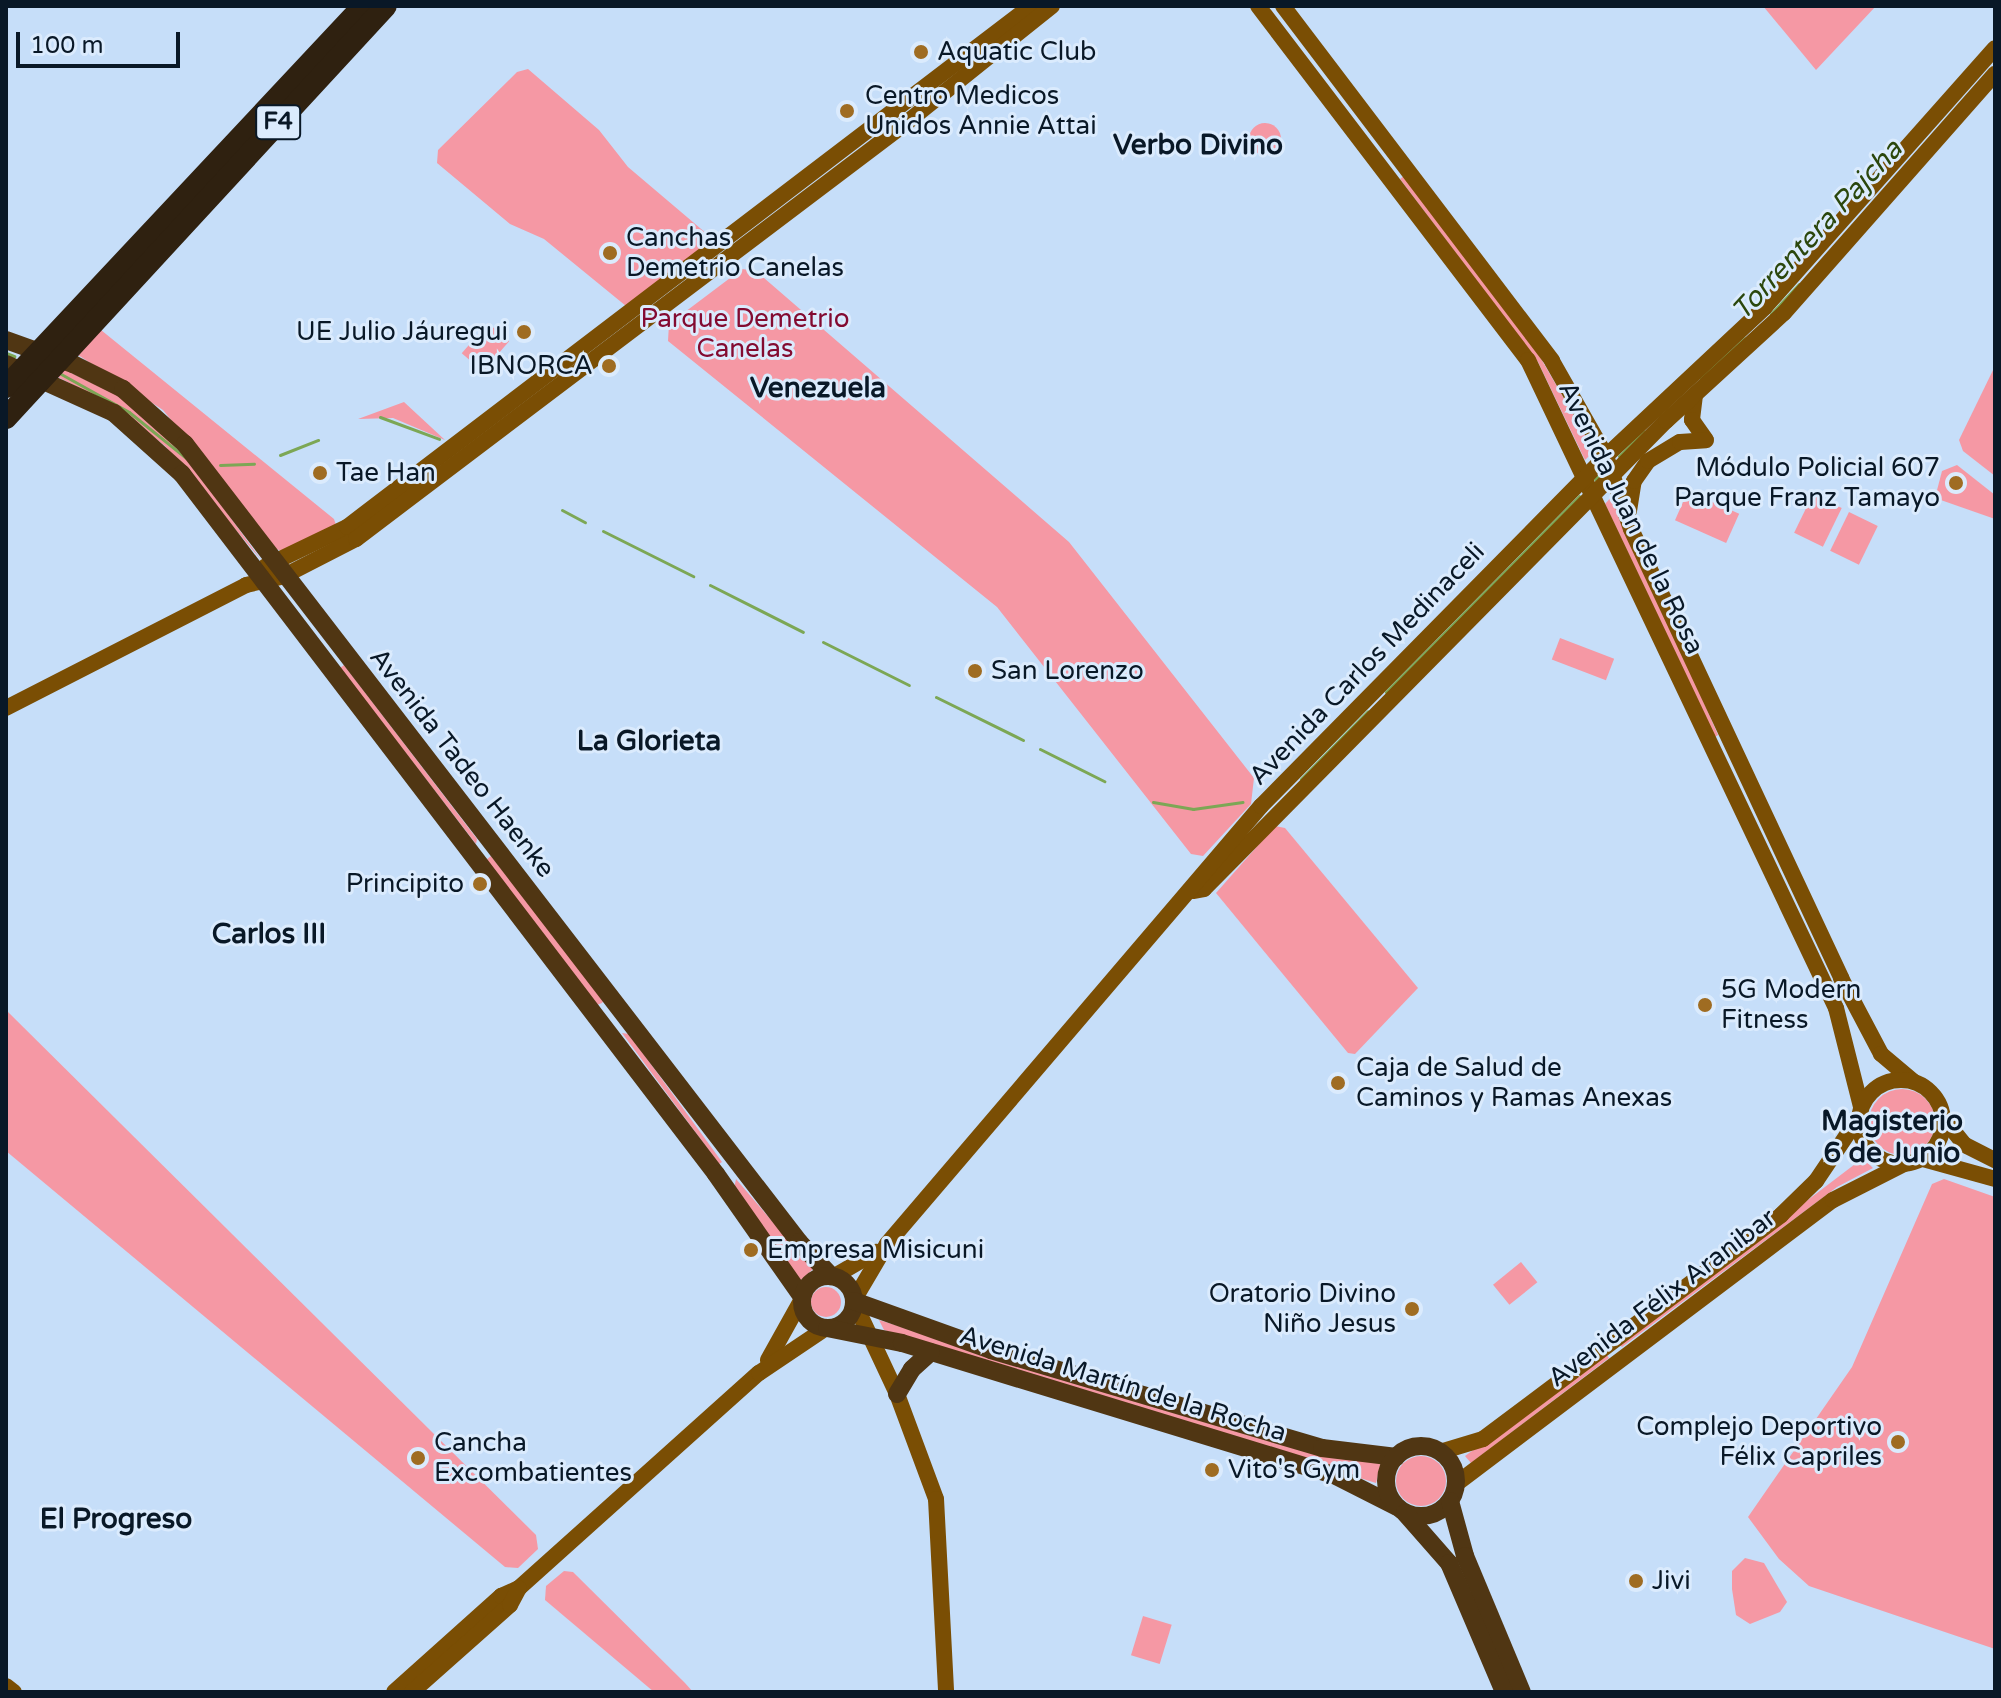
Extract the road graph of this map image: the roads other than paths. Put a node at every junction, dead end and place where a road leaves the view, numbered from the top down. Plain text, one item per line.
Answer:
1 (363, 6) edge
2 (386, 6) edge
3 (1031, 6) edge
4 (1052, 6) edge
5 (1258, 6) edge
6 (1283, 6) edge
7 (1995, 48) edge
8 (1995, 74) edge
9 (6, 340) edge
10 (49, 355) junction
11 (24, 370) edge
12 (6, 387) edge
13 (1695, 395) junction
14 (6, 418) edge
15 (1606, 456) junction
16 (1614, 475) junction
17 (1586, 477) junction
18 (1594, 495) junction
19 (1631, 529) junction
20 (279, 569) junction
21 (256, 579) junction
22 (6, 708) edge
23 (1193, 891) junction
24 (1913, 1081) junction
25 (1859, 1113) junction
26 (1943, 1118) junction
27 (1923, 1159) junction
28 (1995, 1160) edge
29 (1904, 1164) junction
30 (1995, 1179) edge
31 (887, 1244) junction
32 (832, 1277) junction
33 (802, 1298) junction
34 (854, 1301) junction
35 (827, 1328) junction
36 (872, 1336) junction
37 (931, 1352) junction
38 (759, 1373) junction
39 (897, 1394) junction
40 (1440, 1452) junction
41 (1396, 1457) junction
42 (1453, 1492) junction
43 (1400, 1509) junction
44 (519, 1588) junction
45 (6, 1686) edge
46 (14, 1692) edge
47 (394, 1692) edge
48 (412, 1692) edge
49 (946, 1692) edge
50 (1504, 1692) edge
51 (1522, 1692) edge

1 - 10 highway, F4
2 - 10 highway, F4
3 - 20 main road
4 - 20 main road
5 - 17 main road, Avenida Juan de la Rosa
6 - 15 main road, Avenida Juan de la Rosa
7 - 15 main road, Avenida Carlos Medinaceli
8 - 13 main road, Avenida Carlos Medinaceli
9 - 10 main road, Avenida Tadeo Haenke
10 - 11 highway, F4
10 - 20 main road, Avenida Tadeo Haenke
11 - 12 highway, F4
11 - 14 highway, F4
11 - 21 main road, Avenida Tadeo Haenke
13 - 16 main road, Avenida Carlos Medinaceli
13 - 19 main road
15 - 16 main road, Avenida Juan de la Rosa
15 - 17 main road, Avenida Carlos Medinaceli
16 - 18 main road, Avenida Carlos Medinaceli
16 - 19 main road, Avenida Juan de la Rosa
17 - 18 main road, Avenida Juan de la Rosa
17 - 23 main road, Avenida Carlos Medinaceli
18 - 23 main road, Avenida Carlos Medinaceli
18 - 25 main road, Avenida Juan de la Rosa
19 - 24 main road, Avenida Juan de la Rosa
20 - 21 main road
20 - 32 main road, Avenida Tadeo Haenke
21 - 22 main road
21 - 33 main road, Avenida Tadeo Haenke
23 - 31 main road, Avenida Carlos Medinaceli
24 - 25 main road
24 - 26 main road
25 - 29 main road
25 - 40 main road, Avenida Félix Aranibar
26 - 27 main road
26 - 28 main road
27 - 29 main road
27 - 30 main road
29 - 42 main road, Avenida Félix Aranibar
31 - 32 main road, Avenida Carlos Medinaceli
31 - 34 main road, Avenida Carlos Medinaceli
32 - 33 main road
32 - 34 main road
33 - 35 main road
33 - 38 main road
34 - 35 main road
34 - 36 main road
34 - 41 main road, Avenida Martín de la Rocha
35 - 36 main road, Avenida Martín de la Rocha
35 - 38 main road
36 - 37 main road, Avenida Martín de la Rocha
36 - 39 main road
37 - 39 main road
37 - 43 main road, Avenida Martín de la Rocha
38 - 44 main road
39 - 49 main road
40 - 41 main road
40 - 42 main road
41 - 43 main road
42 - 43 main road
42 - 51 main road
43 - 50 main road
44 - 47 main road
44 - 48 main road
45 - 46 main road

